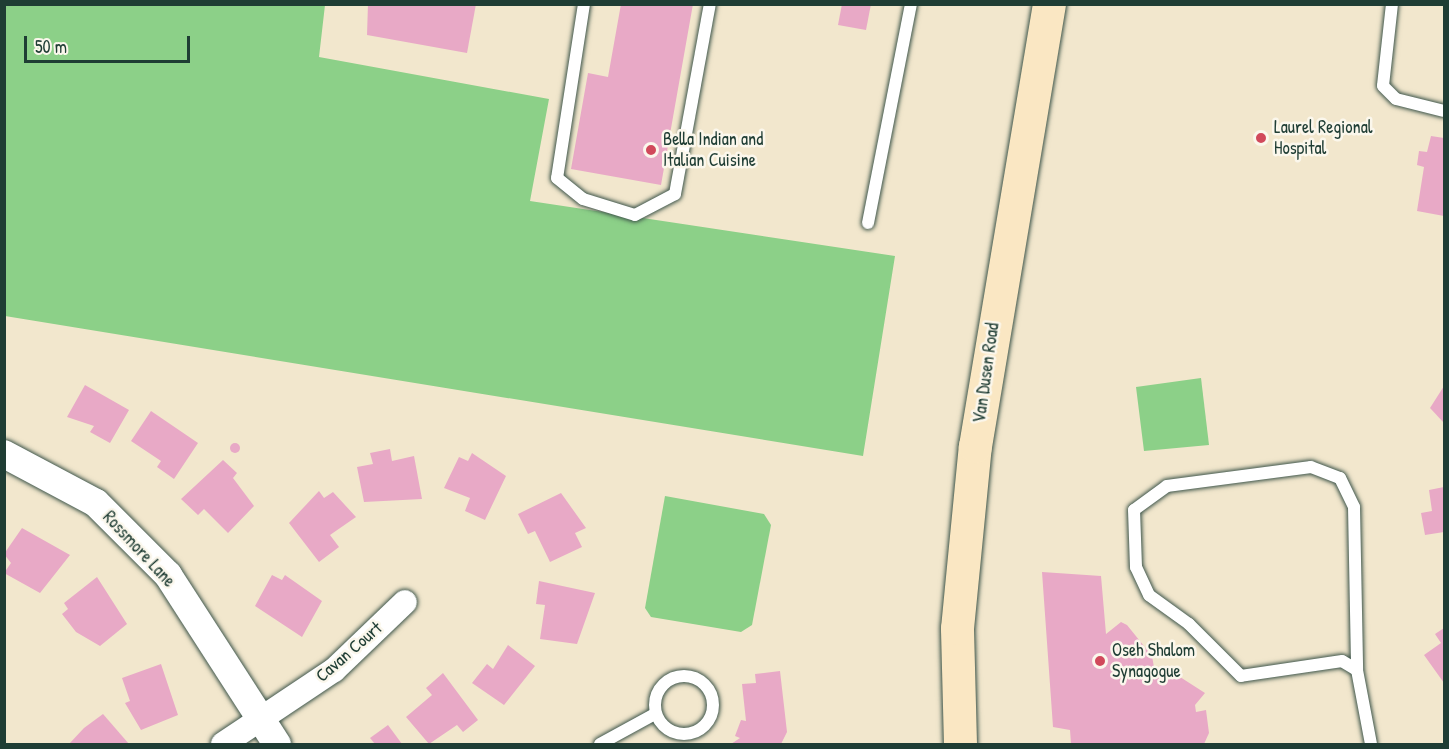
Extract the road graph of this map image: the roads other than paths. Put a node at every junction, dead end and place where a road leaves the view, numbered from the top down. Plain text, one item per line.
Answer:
1 (584, 4) edge
2 (710, 4) edge
3 (911, 4) edge
4 (1049, 4) edge
5 (1392, 4) edge
6 (1444, 111) edge
7 (867, 223) dead end
8 (4, 454) edge
9 (405, 602) dead end
10 (1357, 670) junction
11 (655, 714) junction
12 (261, 718) junction
13 (223, 744) edge
14 (277, 744) edge
15 (600, 744) edge
16 (960, 744) edge
17 (1371, 744) edge

1 - 2 lane
3 - 7 lane
4 - 16 main road, Van Dusen Road
5 - 6 lane
8 - 12 street, Rossmore Lane
9 - 12 street, Cavan Court
10 - 10 lane
10 - 17 lane
11 - 11 lane
11 - 15 lane
12 - 13 street, Cavan Court
12 - 14 street, Rossmore Lane

